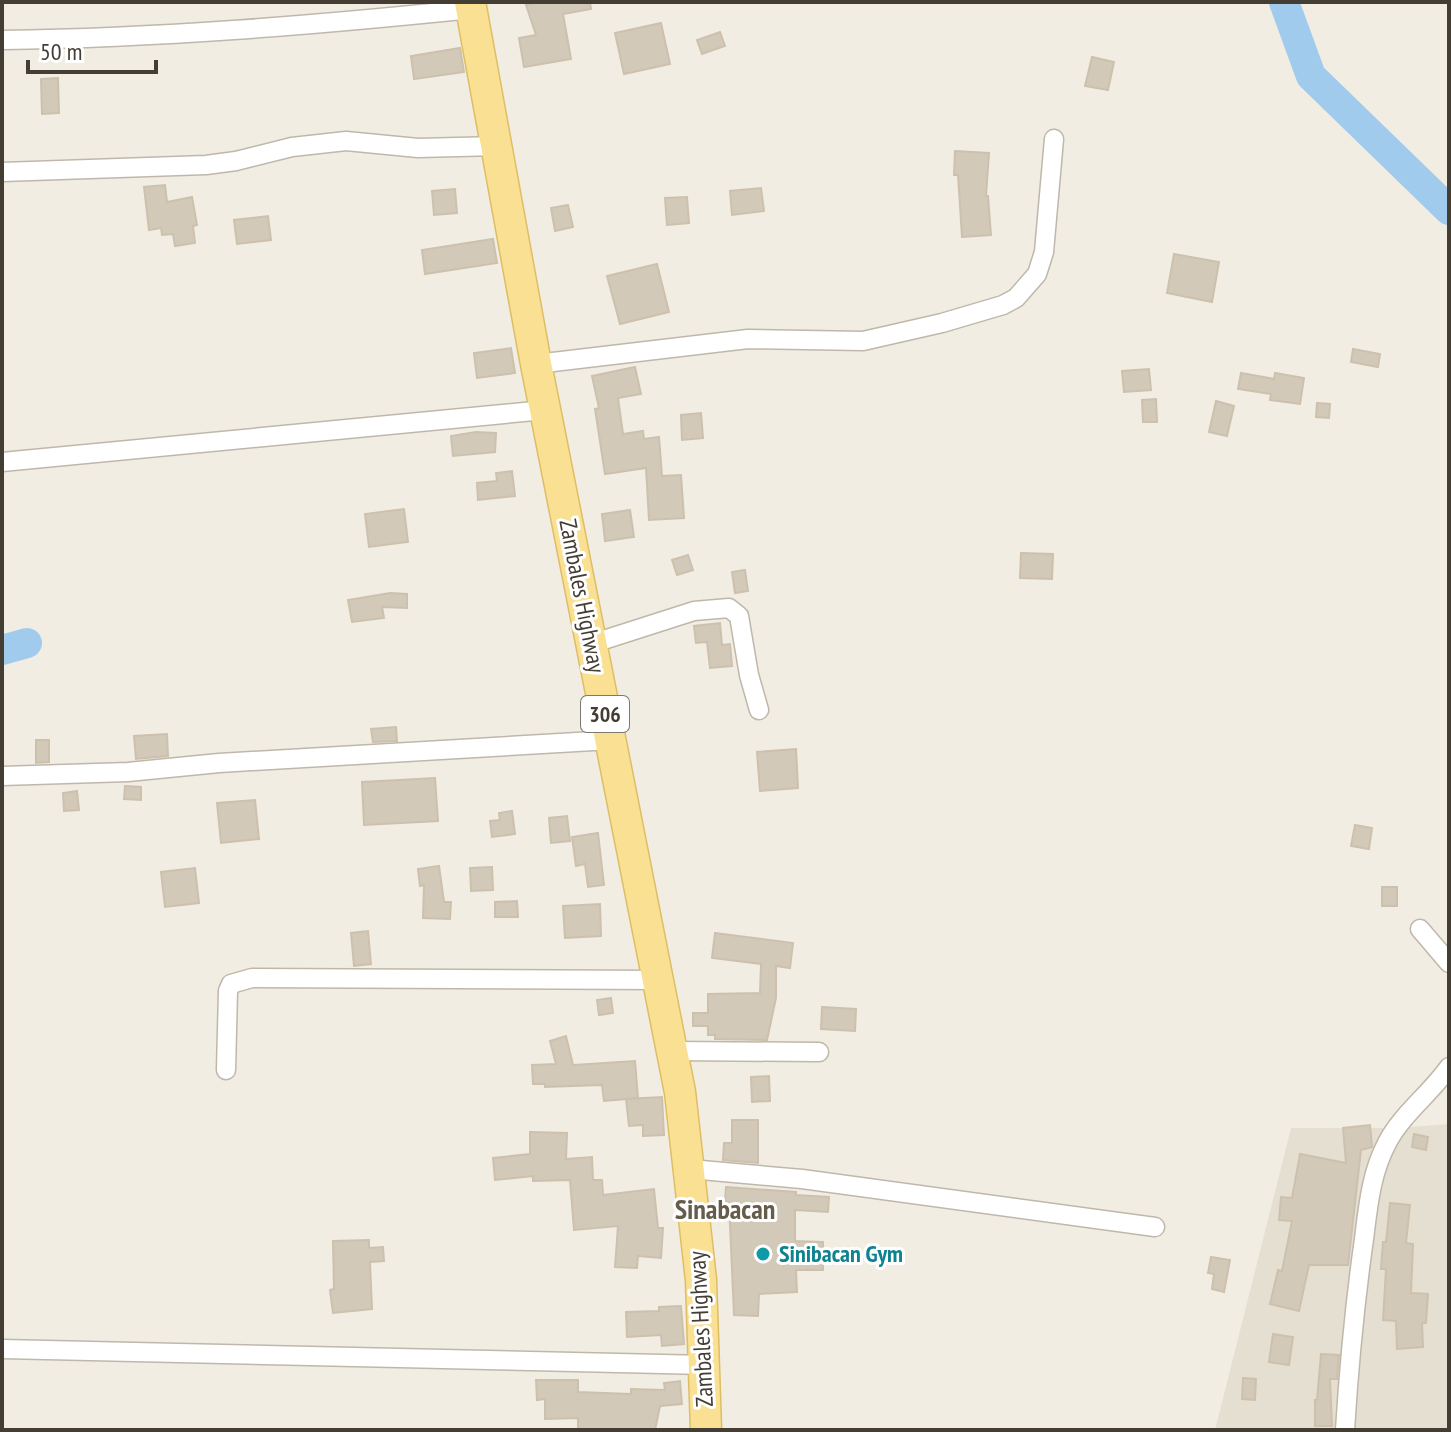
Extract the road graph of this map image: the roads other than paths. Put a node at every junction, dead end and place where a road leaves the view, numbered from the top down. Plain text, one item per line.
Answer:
1 (471, 6) edge
2 (2, 40) edge
3 (1054, 139) dead end
4 (498, 146) junction
5 (2, 172) edge
6 (536, 364) junction
7 (545, 410) junction
8 (2, 462) edge
9 (591, 644) junction
10 (759, 710) dead end
11 (611, 740) junction
12 (2, 776) edge
13 (1420, 929) dead end
14 (1449, 963) edge
15 (658, 980) junction
16 (672, 1051) junction
17 (819, 1052) dead end
18 (1449, 1067) edge
19 (226, 1070) dead end
20 (690, 1169) junction
21 (1155, 1227) dead end
22 (2, 1349) edge
23 (706, 1365) junction
24 (706, 1430) edge
25 (1345, 1430) edge

1 - 2 street
1 - 4 main road, Zambales Highway / 306
3 - 6 street
4 - 5 street
4 - 6 main road, Zambales Highway / 306
6 - 7 main road, Zambales Highway / 306
7 - 8 street
7 - 9 main road, Zambales Highway / 306
9 - 10 street
9 - 11 main road, Zambales Highway / 306
11 - 12 street
11 - 15 main road, Zambales Highway / 306
13 - 14 street
15 - 16 main road, Zambales Highway / 306
15 - 19 street
16 - 17 street
16 - 20 main road, Zambales Highway / 306
18 - 25 street
20 - 21 street
20 - 23 main road, Zambales Highway / 306
22 - 23 street
23 - 24 main road, Zambales Highway / 306

